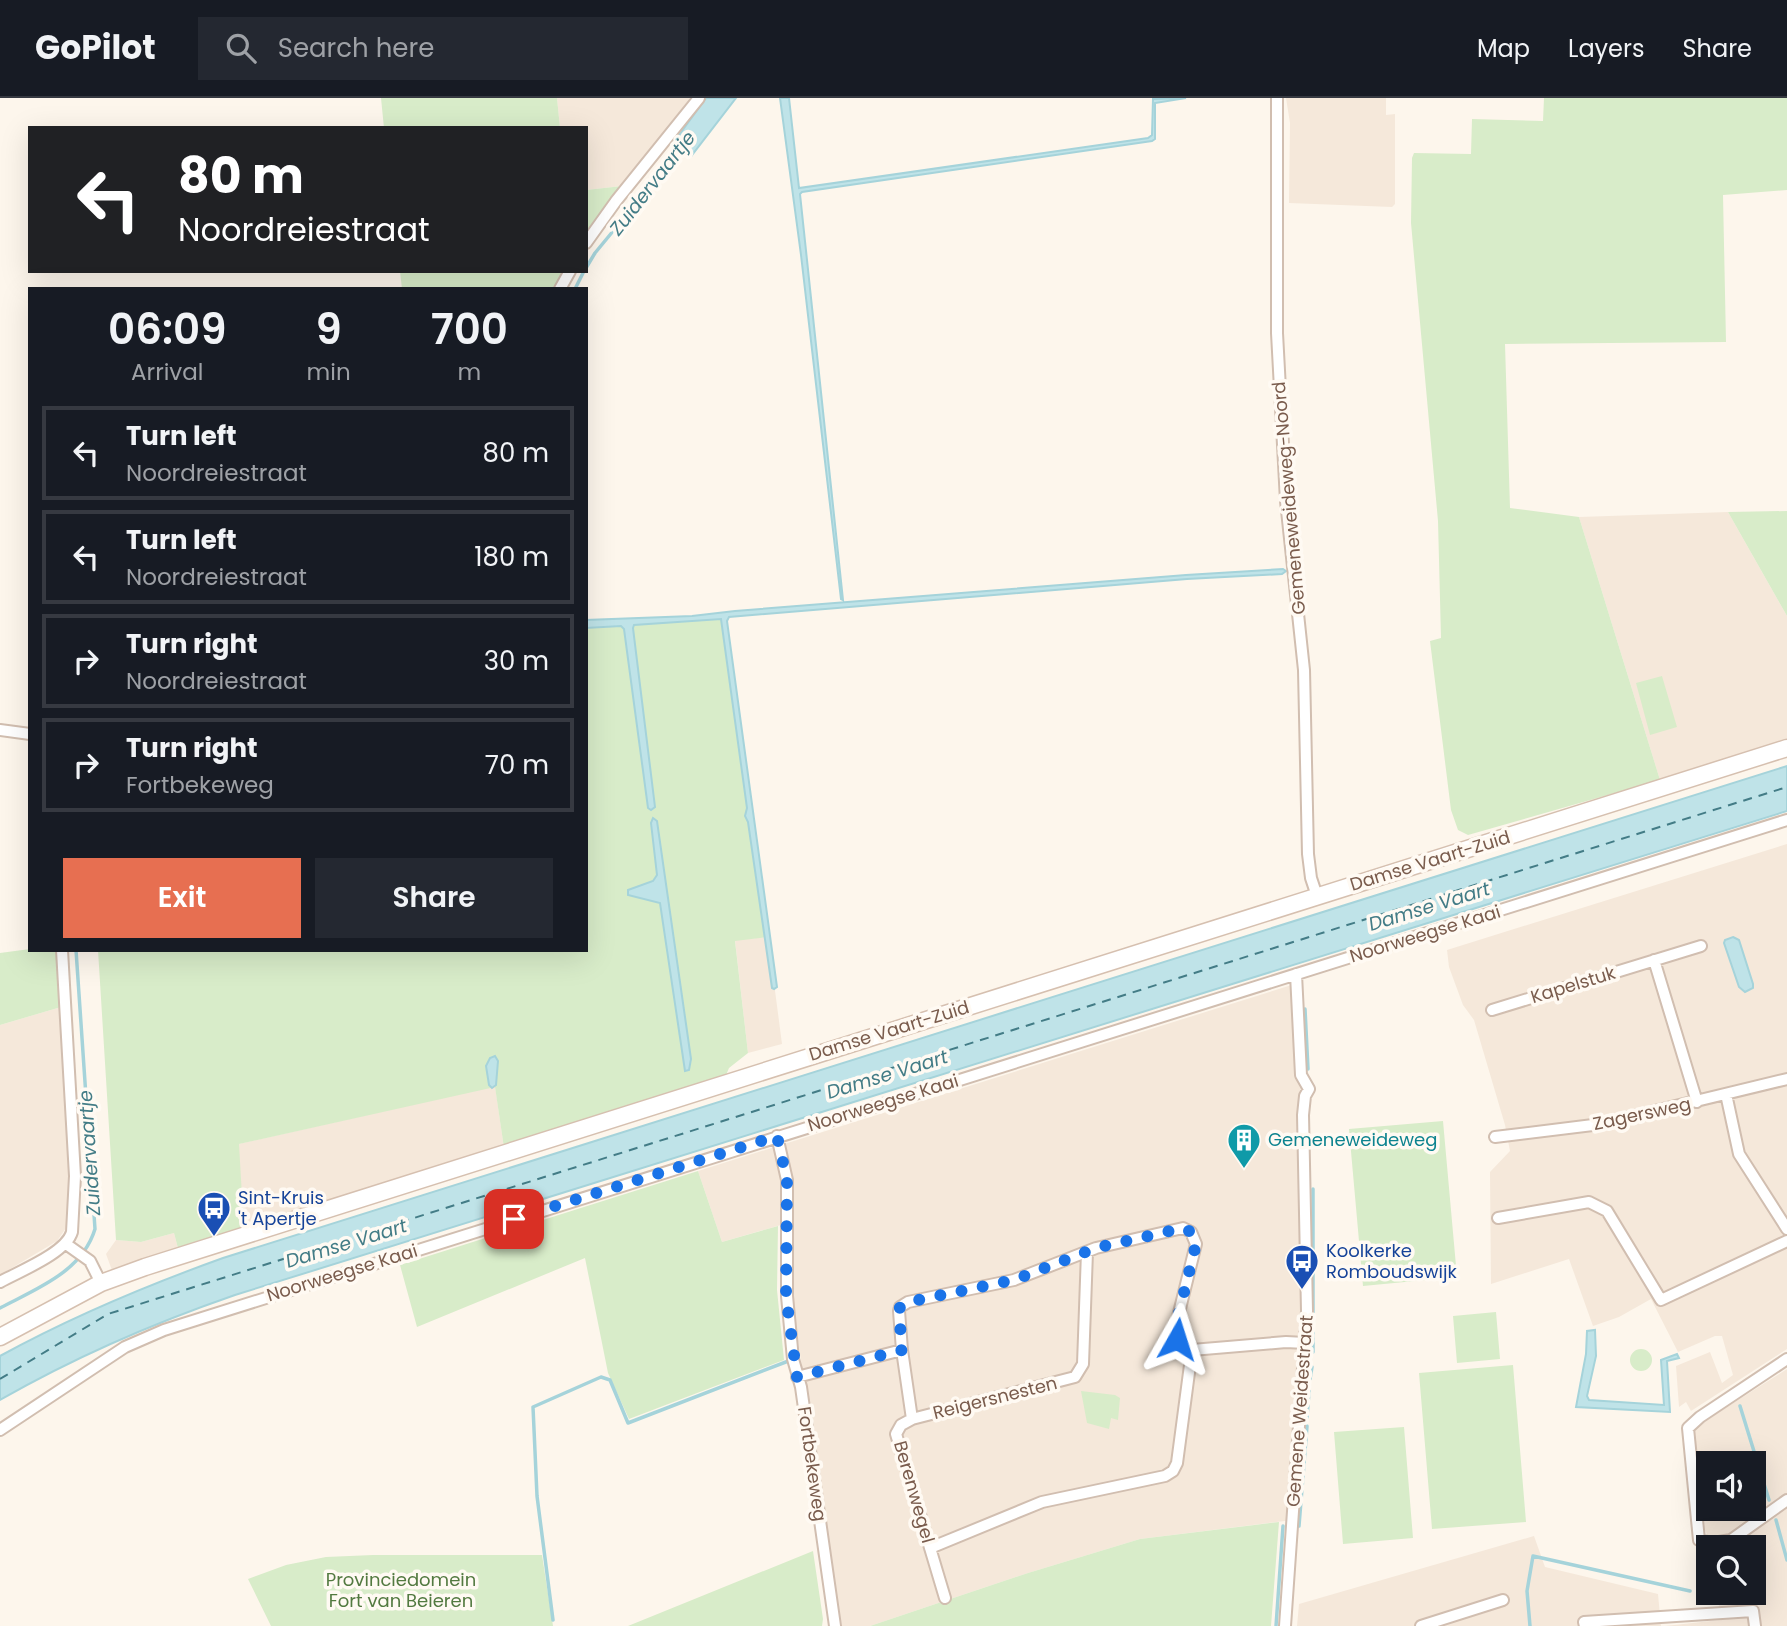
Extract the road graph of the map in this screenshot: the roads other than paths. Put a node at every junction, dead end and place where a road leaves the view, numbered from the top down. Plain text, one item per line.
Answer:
1 (699, 98) edge
2 (1277, 98) edge
3 (588, 240) edge
4 (0, 730) edge
5 (28, 734) edge
6 (1787, 748) edge
7 (1787, 820) edge
8 (1317, 896) junction
9 (1701, 946) dead end
10 (62, 952) edge
11 (1654, 960) junction
12 (1296, 974) junction
13 (1492, 1010) dead end
14 (1787, 1079) edge
15 (1726, 1094) junction
16 (1697, 1102) junction
17 (777, 1136) junction
18 (1495, 1137) dead end
19 (1498, 1218) dead end
20 (1787, 1229) edge
21 (1787, 1241) edge
22 (69, 1246) junction
23 (1087, 1252) junction
24 (0, 1282) edge
25 (102, 1283) junction
26 (0, 1336) edge
27 (1305, 1343) junction
28 (902, 1350) junction
29 (1192, 1350) junction
30 (1787, 1359) edge
31 (797, 1377) junction
32 (912, 1419) junction
33 (0, 1430) edge
34 (1787, 1500) edge
35 (930, 1548) junction
36 (945, 1598) dead end
37 (1503, 1600) dead end
38 (1455, 1621) edge
39 (1637, 1622) edge
40 (835, 1626) edge
41 (1285, 1626) edge
42 (1422, 1626) edge
43 (1585, 1626) edge
44 (1755, 1626) edge

1 - 3 street
2 - 8 street, Gemeneweideweg-Noord
4 - 5 street
6 - 8 street, Damse Vaart-Zuid
7 - 12 street, Noorweegse Kaai
8 - 25 street, Damse Vaart-Zuid
9 - 11 street, Kapelstuk
10 - 22 street
11 - 13 street, Kapelstuk
11 - 16 street
12 - 17 street, Noorweegse Kaai
12 - 27 street, Gemene Weidestraat
14 - 15 street, Zagersweg
15 - 16 street, Zagersweg
15 - 20 street
16 - 18 street, Zagersweg
17 - 31 street, Fortbekeweg
17 - 33 street, Noorweegse Kaai
19 - 21 street
22 - 24 street
22 - 25 street
23 - 28 street, Berenwegel
23 - 29 street, Berenwegel
23 - 32 street, Reigersnesten
25 - 26 street, Damse Vaart-Zuid
27 - 29 street
27 - 41 street, Gemene Weidestraat
28 - 31 street
28 - 32 street, Berenwegel
29 - 35 street
30 - 34 street
31 - 40 street, Fortbekeweg
32 - 35 street, Berenwegel
35 - 36 street, Berenwegel
37 - 38 street
38 - 42 street
39 - 43 street
39 - 44 street

